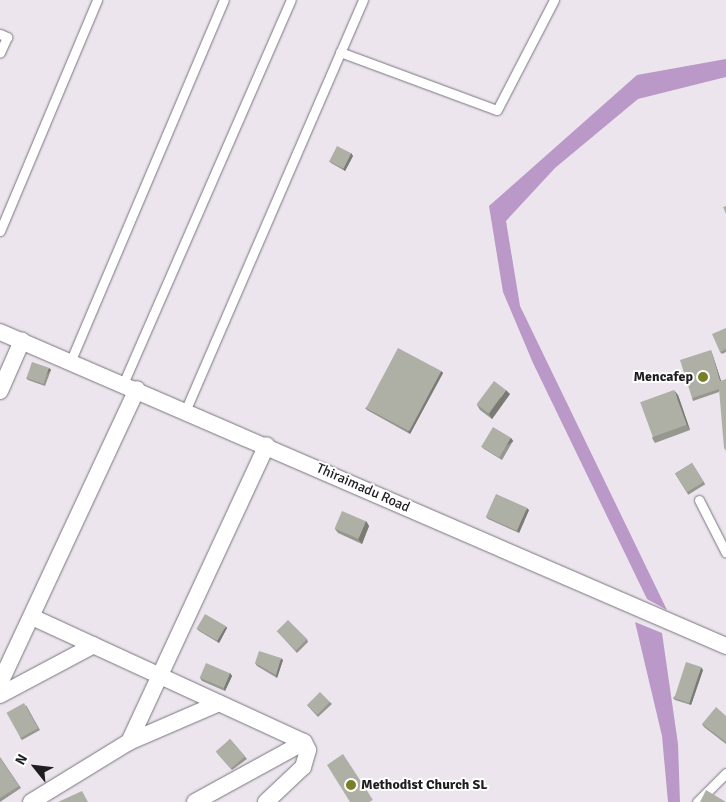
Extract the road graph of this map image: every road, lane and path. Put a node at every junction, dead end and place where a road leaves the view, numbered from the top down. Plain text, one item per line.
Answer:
1 (97, 0) edge
2 (224, 0) edge
3 (291, 0) edge
4 (363, 0) edge
5 (554, 0) edge
6 (0, 34) edge
7 (340, 52) junction
8 (0, 53) edge
9 (0, 231) edge
10 (0, 332) edge
11 (22, 340) junction
12 (72, 360) junction
13 (130, 387) junction
14 (0, 391) edge
15 (186, 410) junction
16 (267, 445) junction
17 (699, 500) dead end
18 (726, 553) edge
19 (32, 616) junction
20 (94, 645) junction
21 (726, 646) edge
22 (162, 676) junction
23 (0, 683) edge
24 (0, 695) edge
25 (219, 703) junction
26 (129, 742) junction
27 (304, 742) junction
28 (726, 773) edge
29 (31, 802) edge
30 (195, 802) edge
31 (266, 802) edge
32 (697, 802) edge

1 - 9 lane
2 - 12 lane
3 - 13 lane
4 - 7 lane
5 - 7 lane
6 - 8 lane
7 - 15 lane
10 - 11 street, Thiraimadu Road
11 - 12 street, Thiraimadu Road
11 - 14 street
12 - 13 street, Thiraimadu Road
13 - 15 street, Thiraimadu Road
13 - 19 street
15 - 16 street, Thiraimadu Road
16 - 21 street, Thiraimadu Road
16 - 22 street
17 - 18 lane
19 - 20 street
19 - 23 street
20 - 22 street
20 - 24 street
22 - 25 street
22 - 26 street
25 - 26 street
25 - 27 street
26 - 29 street
27 - 30 street
27 - 31 street
28 - 32 lane

